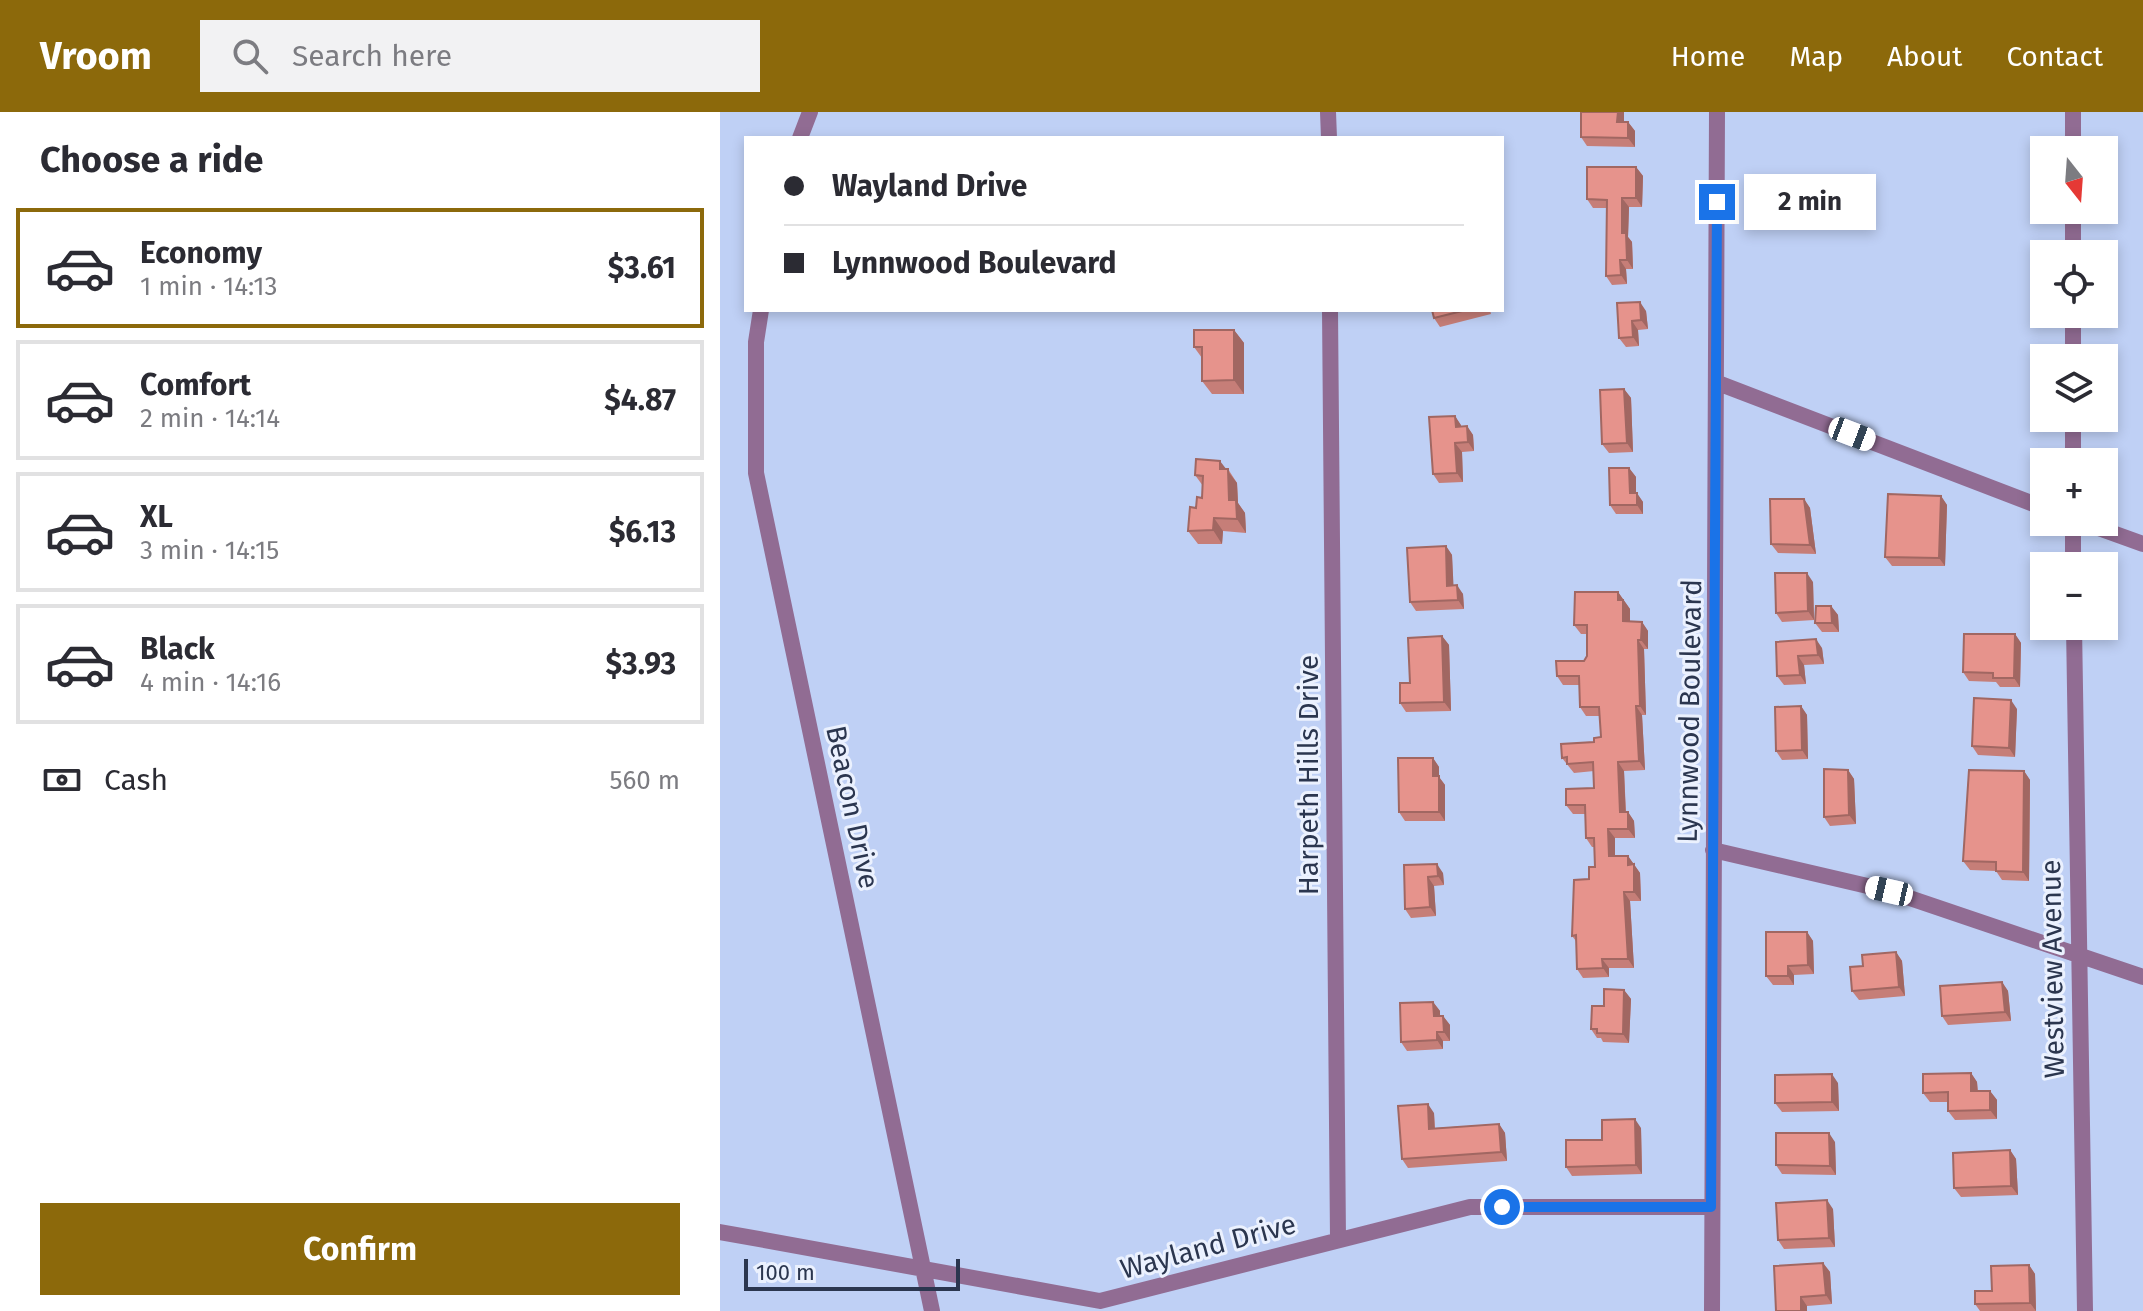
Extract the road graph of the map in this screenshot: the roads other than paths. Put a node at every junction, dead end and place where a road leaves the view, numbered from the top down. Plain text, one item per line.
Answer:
1 (810, 112) edge
2 (1328, 112) edge
3 (1717, 112) edge
4 (2073, 112) edge
5 (801, 136) edge
6 (1329, 136) edge
7 (2073, 136) edge
8 (761, 312) edge
9 (1330, 312) edge
10 (1718, 383) junction
11 (2030, 503) edge
12 (2118, 535) edge
13 (2143, 544) edge
14 (2074, 640) edge
15 (1713, 850) junction
16 (2077, 954) junction
17 (2143, 977) edge
18 (1711, 1207) junction
19 (720, 1232) edge
20 (1338, 1239) junction
21 (925, 1270) junction
22 (932, 1311) edge
23 (1712, 1311) edge
24 (2085, 1311) edge

1 - 5 street
2 - 6 street
3 - 10 street, Lynnwood Boulevard
4 - 7 street
8 - 21 street, Beacon Drive
9 - 20 street, Harpeth Hills Drive
10 - 11 street
10 - 15 street, Lynnwood Boulevard
12 - 13 street
14 - 16 street, Westview Avenue
15 - 16 street
15 - 18 street, Lynnwood Boulevard
16 - 17 street
16 - 24 street, Westview Avenue
18 - 20 street, Wayland Drive
18 - 23 street, Lynnwood Boulevard
19 - 21 street, Wayland Drive
20 - 21 street, Wayland Drive
21 - 22 street, Beacon Drive

